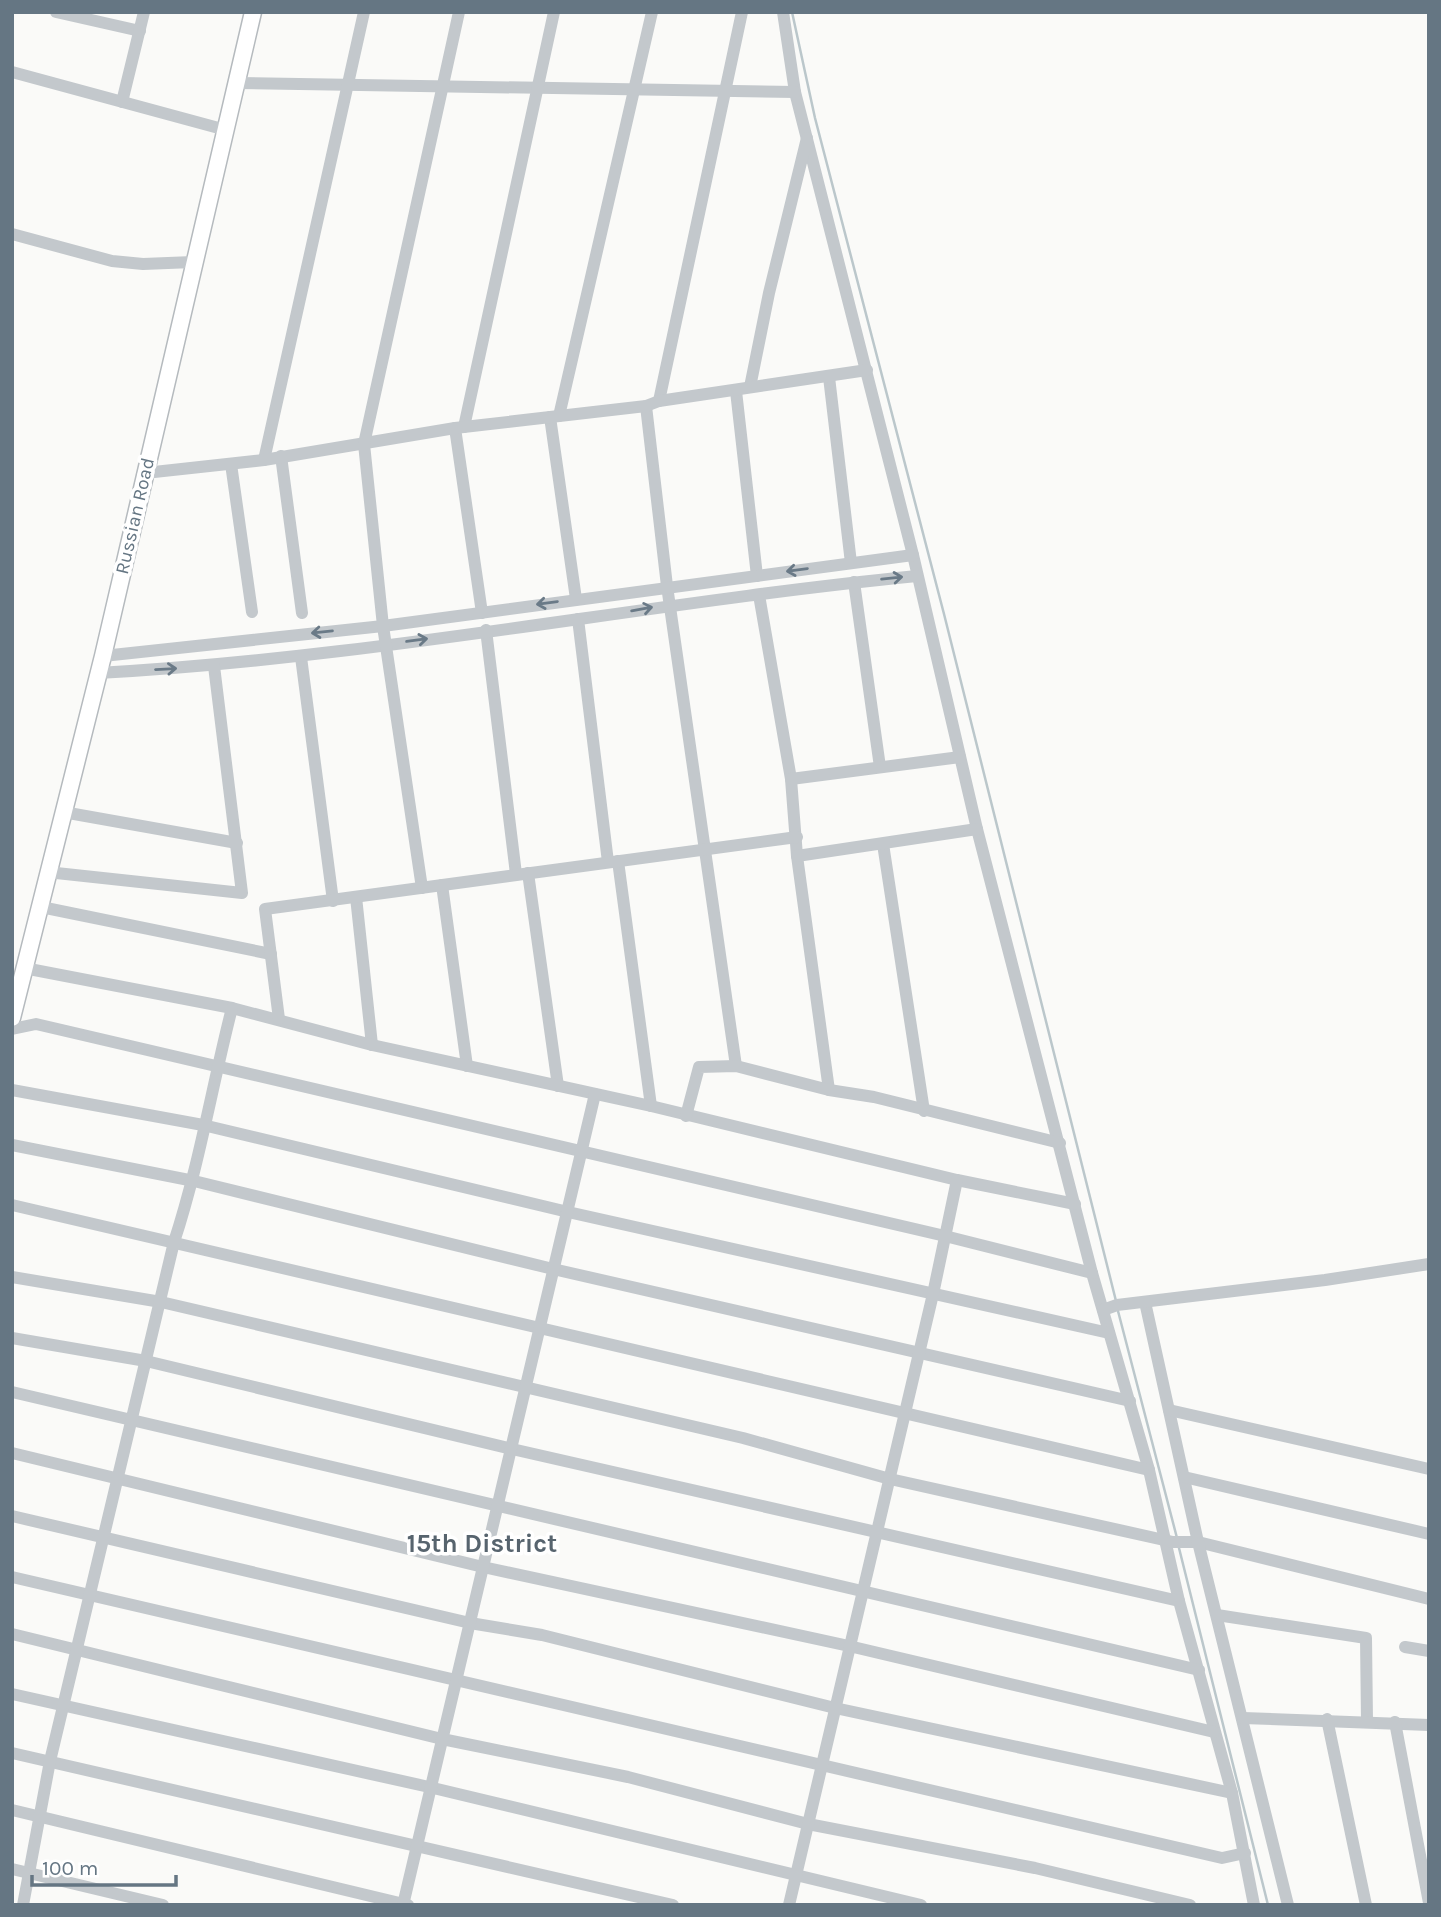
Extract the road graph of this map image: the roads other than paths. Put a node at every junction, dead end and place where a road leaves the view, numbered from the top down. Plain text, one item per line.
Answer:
1 (56, 12) edge
2 (145, 12) edge
3 (253, 12) edge
4 (364, 12) edge
5 (459, 12) edge
6 (554, 12) edge
7 (652, 12) edge
8 (742, 12) edge
9 (783, 12) edge
10 (140, 31) junction
11 (12, 72) edge
12 (237, 83) junction
13 (347, 85) junction
14 (442, 88) junction
15 (535, 89) junction
16 (636, 91) junction
17 (727, 91) junction
18 (795, 92) junction
19 (122, 102) junction
20 (226, 130) junction
21 (807, 137) junction
22 (12, 234) edge
23 (194, 262) junction
24 (867, 369) junction
25 (829, 377) junction
26 (750, 387) junction
27 (736, 391) junction
28 (659, 401) junction
29 (646, 406) junction
30 (555, 417) junction
31 (460, 428) junction
32 (364, 443) junction
33 (281, 456) junction
34 (264, 460) junction
35 (232, 464) junction
36 (145, 473) junction
37 (913, 555) junction
38 (851, 563) junction
39 (757, 576) junction
40 (917, 576) junction
41 (854, 582) junction
42 (667, 586) junction
43 (760, 595) junction
44 (576, 599) junction
45 (671, 604) junction
46 (252, 612) dead end
47 (482, 612) junction
48 (302, 613) dead end
49 (578, 619) junction
50 (383, 626) junction
51 (486, 630) junction
52 (386, 644) junction
53 (103, 656) junction
54 (301, 657) junction
55 (214, 666) junction
56 (98, 673) junction
57 (960, 757) junction
58 (880, 767) junction
59 (791, 779) junction
60 (63, 812) junction
61 (977, 828) junction
62 (797, 836) junction
63 (237, 843) junction
64 (883, 844) junction
65 (706, 849) junction
66 (797, 856) junction
67 (613, 861) junction
68 (47, 872) junction
69 (522, 873) junction
70 (442, 885) junction
71 (422, 888) junction
72 (356, 897) junction
73 (333, 901) junction
74 (41, 907) junction
75 (271, 954) junction
76 (24, 968) junction
77 (232, 1008) junction
78 (12, 1018) edge
79 (279, 1019) junction
80 (12, 1029) edge
81 (372, 1045) junction
82 (217, 1066) junction
83 (467, 1066) junction
84 (736, 1066) junction
85 (558, 1086) junction
86 (12, 1090) edge
87 (829, 1090) junction
88 (595, 1094) junction
89 (651, 1107) junction
90 (924, 1111) junction
91 (686, 1116) junction
92 (203, 1125) junction
93 (1060, 1143) junction
94 (12, 1146) edge
95 (583, 1150) junction
96 (957, 1180) junction
97 (194, 1181) junction
98 (1075, 1204) junction
99 (12, 1205) edge
100 (568, 1212) junction
101 (945, 1236) junction
102 (174, 1242) junction
103 (1429, 1264) edge
104 (553, 1269) junction
105 (1092, 1273) junction
106 (12, 1277) edge
107 (933, 1294) junction
108 (161, 1302) junction
109 (1141, 1302) junction
110 (1106, 1308) junction
111 (539, 1330) junction
112 (1109, 1333) junction
113 (12, 1338) edge
114 (920, 1353) junction
115 (146, 1361) junction
116 (526, 1388) junction
117 (12, 1392) edge
118 (1130, 1401) junction
119 (1169, 1410) junction
120 (906, 1413) junction
121 (133, 1421) junction
122 (512, 1449) junction
123 (12, 1453) edge
124 (1429, 1469) edge
125 (1149, 1470) junction
126 (1184, 1477) junction
127 (118, 1478) junction
128 (890, 1479) junction
129 (496, 1507) junction
130 (12, 1516) edge
131 (876, 1533) junction
132 (1429, 1534) edge
133 (103, 1537) junction
134 (1173, 1541) junction
135 (1198, 1542) junction
136 (483, 1567) junction
137 (12, 1577) edge
138 (863, 1591) junction
139 (92, 1595) junction
140 (1429, 1599) edge
141 (1179, 1601) junction
142 (1217, 1615) junction
143 (470, 1623) junction
144 (12, 1634) edge
145 (849, 1646) junction
146 (1405, 1647) dead end
147 (78, 1650) junction
148 (1429, 1651) edge
149 (1199, 1670) junction
150 (457, 1678) junction
151 (12, 1694) edge
152 (64, 1707) junction
153 (835, 1708) junction
154 (1243, 1718) junction
155 (1327, 1719) junction
156 (1367, 1721) junction
157 (1395, 1722) junction
158 (1429, 1725) edge
159 (1214, 1732) junction
160 (442, 1739) junction
161 (12, 1753) edge
162 (50, 1761) junction
163 (822, 1765) junction
164 (429, 1787) junction
165 (1232, 1793) junction
166 (12, 1811) edge
167 (38, 1817) junction
168 (808, 1824) junction
169 (418, 1846) junction
170 (1245, 1853) junction
171 (12, 1869) edge
172 (30, 1873) junction
173 (796, 1875) junction
174 (1429, 1903) edge
175 (405, 1904) edge
176 (23, 1905) edge
177 (163, 1905) edge
178 (673, 1905) edge
179 (789, 1905) edge
180 (921, 1905) edge
181 (1190, 1905) edge
182 (1254, 1905) edge
183 (1288, 1905) edge
184 (1366, 1905) edge

1 - 10 street
2 - 10 street
3 - 12 main road, Russian Road
4 - 13 street
5 - 14 street
6 - 15 street
7 - 16 street
8 - 17 street
9 - 18 street
10 - 19 street
11 - 19 street
12 - 13 street
12 - 20 main road, Russian Road
13 - 14 street
13 - 34 street
14 - 15 street
14 - 32 street
15 - 16 street
15 - 31 street
16 - 17 street
16 - 30 street
17 - 18 street
17 - 28 street
18 - 21 street
19 - 20 street
20 - 23 main road, Russian Road
21 - 24 street
21 - 26 street
22 - 23 street
23 - 36 main road, Russian Road
24 - 25 street
24 - 37 street
25 - 26 street
25 - 38 street
26 - 27 street
27 - 28 street
27 - 39 street
28 - 29 street
29 - 30 street
29 - 42 street
30 - 31 street
30 - 44 street
31 - 32 street
31 - 47 street
32 - 33 street
32 - 50 street
33 - 34 street
33 - 48 street
34 - 35 street
35 - 36 street
35 - 46 street
36 - 53 main road, Russian Road
37 - 38 street
37 - 40 street
38 -> 39 street
39 - 42 street
41 -> 40 street
40 - 57 street
41 - 43 street
41 - 58 street
42 - 44 street
42 - 45 street
43 - 45 street
43 - 59 street
44 -> 47 street
49 -> 45 street
45 - 65 street
47 - 50 street
49 - 51 street
49 - 67 street
50 - 52 street
50 -> 53 street
52 -> 51 street
51 - 69 street
52 - 54 street
52 - 71 street
53 - 56 main road, Russian Road
54 - 55 street
54 - 73 street
56 -> 55 street
55 - 63 street
56 - 60 main road, Russian Road
57 - 58 street
57 - 61 street
58 - 59 street
59 - 62 street
60 - 63 street
60 - 68 main road, Russian Road
61 - 64 street
61 - 93 street
62 - 65 street
62 - 66 street
63 - 68 street
64 - 66 street
64 - 90 street
65 - 67 street
65 - 84 street
66 - 87 street
67 - 69 street
67 - 89 street
68 - 74 main road, Russian Road
69 - 70 street
69 - 85 street
70 - 71 street
70 - 83 street
71 - 72 street
72 - 73 street
72 - 81 street
73 - 75 street
74 - 75 street
74 - 76 main road, Russian Road
75 - 79 street
76 - 77 street
76 - 78 main road, Russian Road
77 - 79 street
77 - 82 street
79 - 81 street
80 - 82 street
81 - 83 street
82 - 92 street
82 - 95 street
83 - 85 street
84 - 87 street
84 - 91 street
85 - 88 street
86 - 92 street
87 - 90 street
88 - 89 street
88 - 95 street
89 - 91 street
90 - 93 street
91 - 96 street
92 - 97 street
92 - 100 street
93 - 98 street
94 - 97 street
95 - 100 street
95 - 101 street
96 - 98 street
96 - 101 street
97 - 102 street
97 - 104 street
98 - 105 street
99 - 102 street
100 - 104 street
100 - 107 street
101 - 105 street
101 - 107 street
102 - 108 street
102 - 111 street
103 - 109 street
104 - 111 street
104 - 114 street
105 - 110 street
106 - 108 street
107 - 112 street
107 - 114 street
108 - 115 street
108 - 116 street
109 - 110 street
109 - 119 street
110 - 112 street
111 - 116 street
111 - 120 street
112 - 118 street
113 - 115 street
114 - 118 street
114 - 120 street
115 - 121 street
115 - 122 street
116 - 122 street
116 - 128 street
117 - 121 street
118 - 125 street
119 - 124 street
119 - 126 street
120 - 125 street
120 - 128 street
121 - 127 street
121 - 129 street
122 - 129 street
122 - 131 street
123 - 127 street
125 - 134 street
126 - 132 street
126 - 135 street
127 - 133 street
127 - 136 street
128 - 131 street
128 - 134 street
129 - 136 street
129 - 138 street
130 - 133 street
131 - 138 street
131 - 141 street
133 - 139 street
133 - 143 street
134 - 135 street
134 - 141 street
135 - 140 street
135 - 142 street
136 - 143 street
136 - 145 street
137 - 139 street
138 - 145 street
138 - 149 street
139 - 147 street
139 - 150 street
141 - 149 street
142 - 154 street
142 - 156 street
143 - 150 street
143 - 153 street
144 - 147 street
145 - 153 street
145 - 159 street
146 - 148 street
147 - 152 street
147 - 160 street
149 - 159 street
150 - 160 street
150 - 163 street
151 - 152 street
152 - 162 street
152 - 164 street
153 - 163 street
153 - 165 street
154 - 155 street
154 - 183 street
155 - 156 street
155 - 184 street
156 - 157 street
157 - 158 street
157 - 174 street
159 - 165 street
160 - 164 street
160 - 168 street
161 - 162 street
162 - 167 street
162 - 169 street
163 - 168 street
163 - 170 street
164 - 169 street
164 - 173 street
165 - 170 street
166 - 167 street
167 - 172 street
167 - 175 street
168 - 173 street
168 - 181 street
169 - 175 street
169 - 178 street
170 - 182 street
171 - 172 street
172 - 176 street
172 - 177 street
173 - 179 street
173 - 180 street

